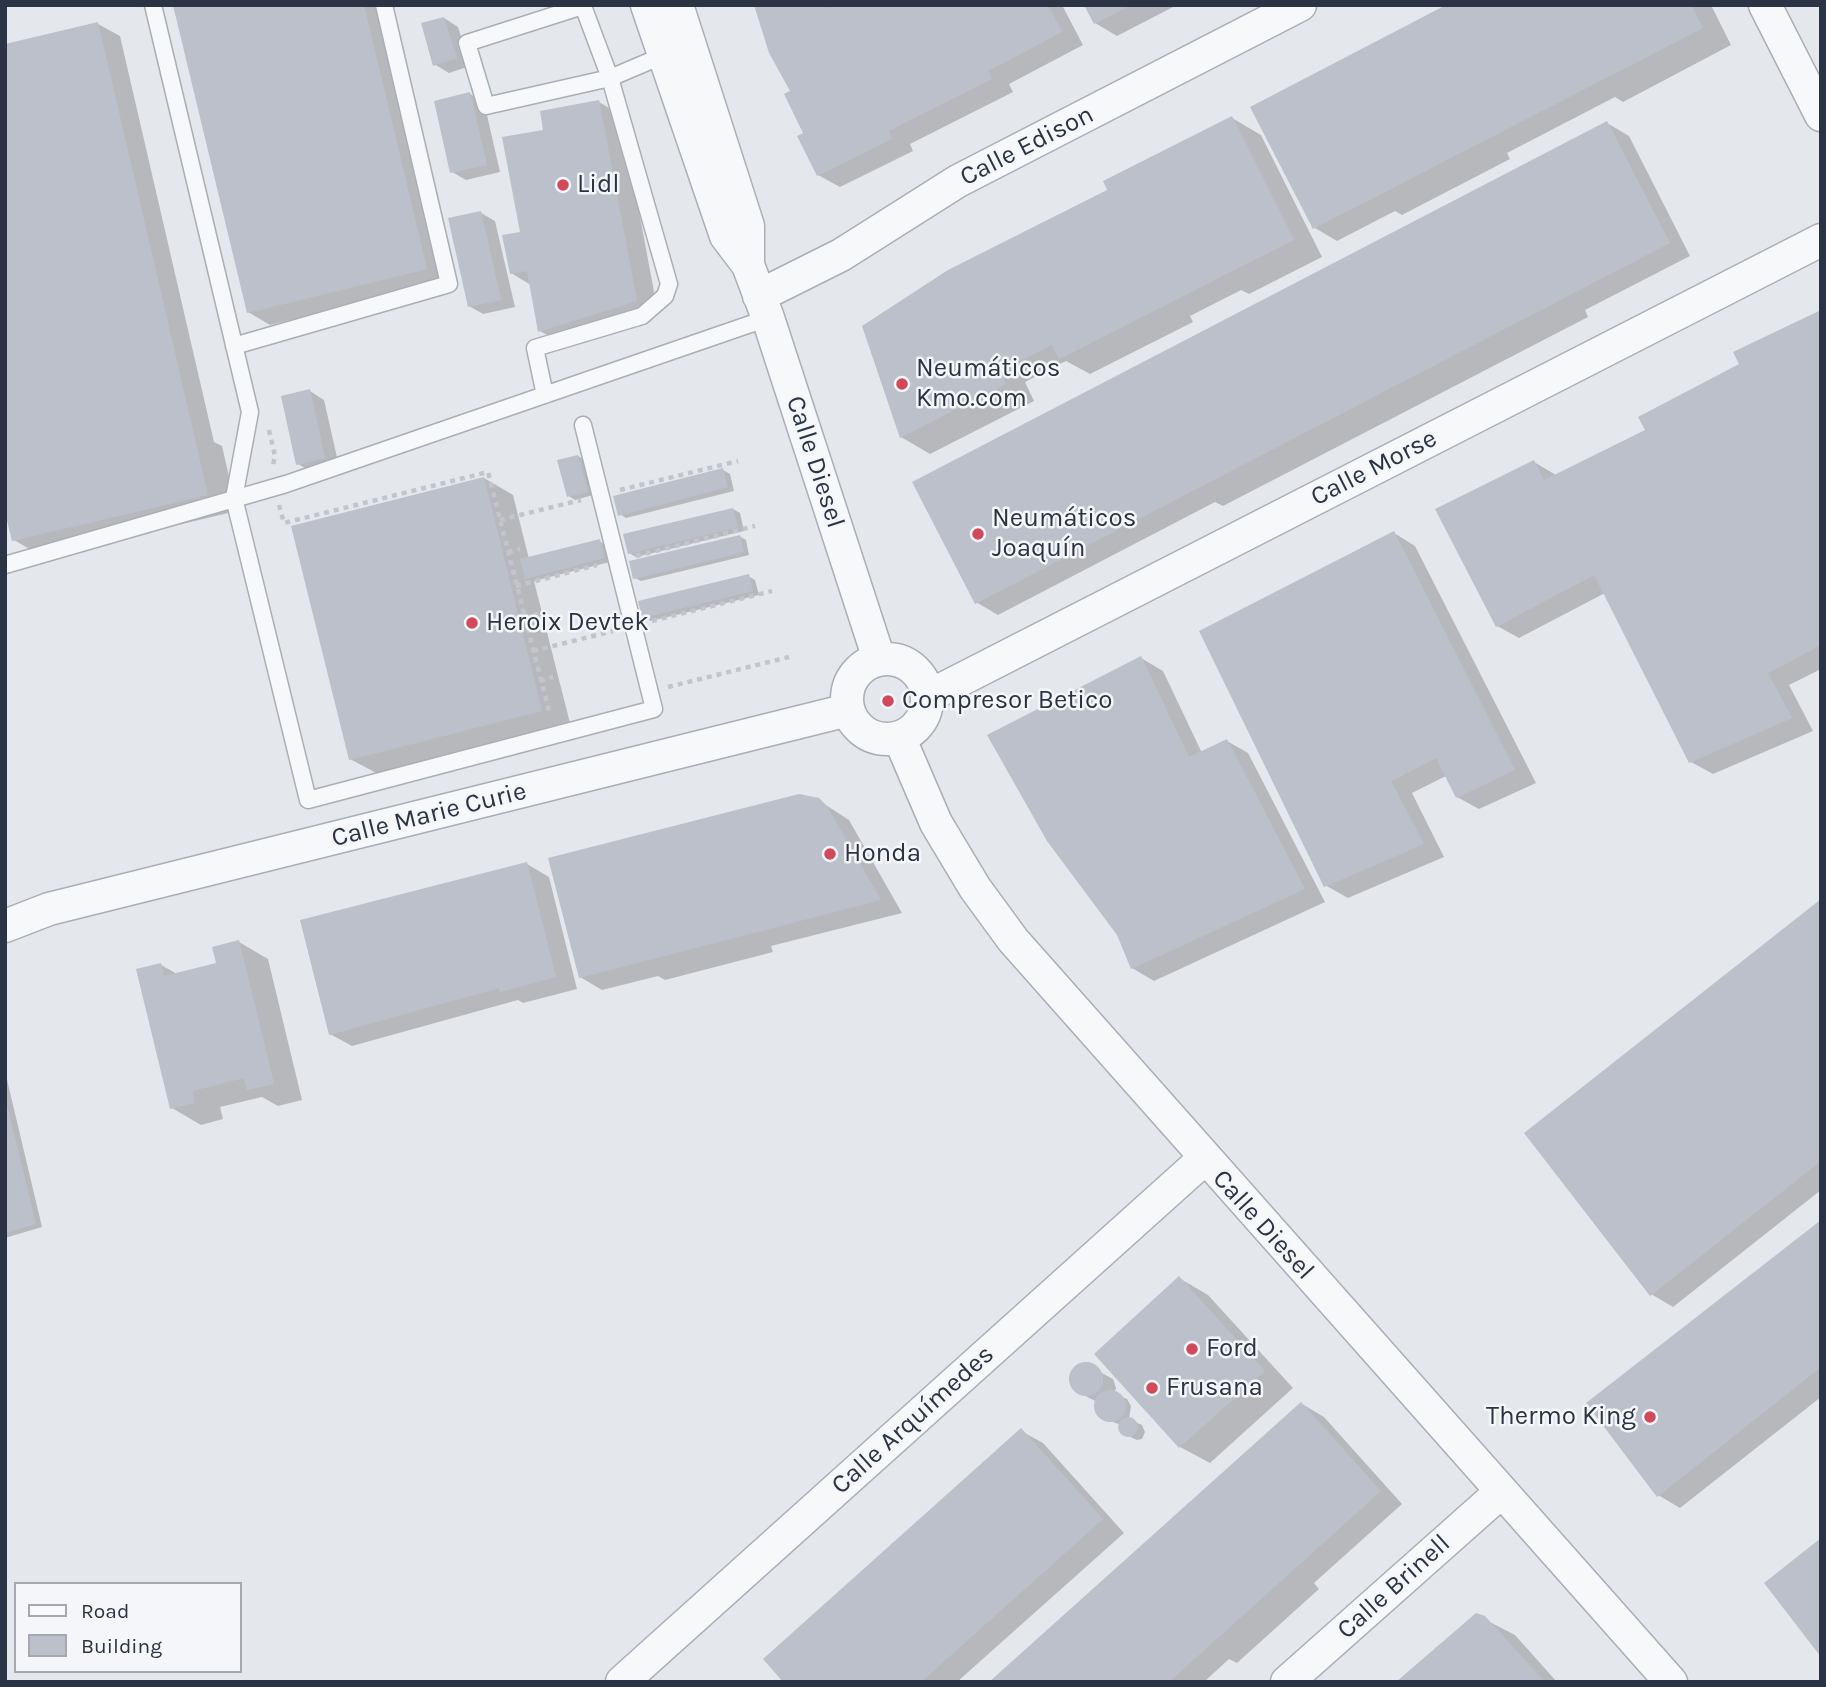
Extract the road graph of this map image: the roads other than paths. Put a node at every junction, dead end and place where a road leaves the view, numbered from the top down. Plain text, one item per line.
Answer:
1 (153, 5) edge
2 (384, 5) edge
3 (647, 5) edge
4 (677, 5) edge
5 (1300, 5) edge
6 (1765, 5) edge
7 (664, 55) junction
8 (610, 78) junction
9 (1821, 114) edge
10 (1821, 240) edge
11 (748, 265) junction
12 (764, 307) junction
13 (234, 346) junction
14 (545, 395) junction
15 (583, 425) dead end
16 (234, 498) junction
17 (5, 565) edge
18 (880, 659) junction
19 (927, 697) junction
20 (848, 710) junction
21 (899, 737) junction
22 (7, 915) edge
23 (1204, 1159) junction
24 (1501, 1492) junction
25 (622, 1682) edge
26 (1287, 1682) edge
27 (1671, 1682) edge

1 - 13 lane
2 - 13 lane
3 - 7 street, Calle Diesel
4 - 11 street, Calle Diesel
5 - 12 street, Calle Edison
6 - 9 street
7 - 8 lane
7 - 11 street, Calle Diesel
8 - 8 lane
8 - 14 lane
10 - 19 street, Calle Morse
11 - 12 street, Calle Diesel
12 - 14 lane
12 - 18 street, Calle Diesel
13 - 16 lane
14 - 16 lane
15 - 16 lane
16 - 17 lane
18 - 19 street
18 - 20 street
19 - 21 street
20 - 21 street
20 - 22 street, Calle Marie Curie
21 - 23 street, Calle Diesel
23 - 24 street, Calle Diesel
23 - 25 street, Calle Arquímedes
24 - 26 street, Calle Brinell
24 - 27 street, Calle Diesel

